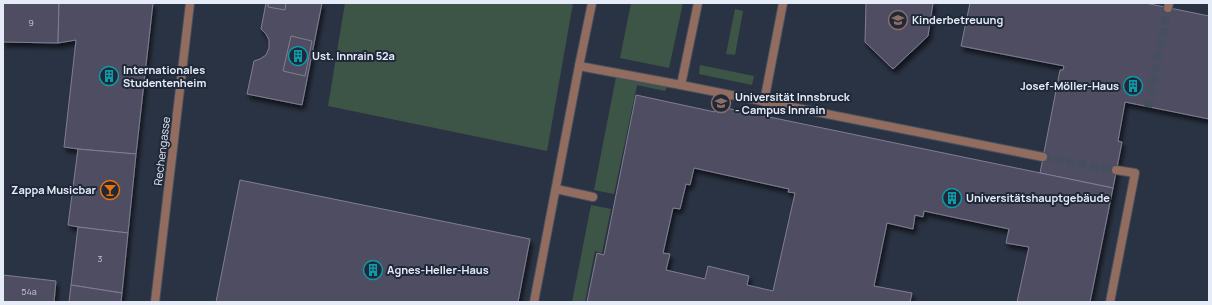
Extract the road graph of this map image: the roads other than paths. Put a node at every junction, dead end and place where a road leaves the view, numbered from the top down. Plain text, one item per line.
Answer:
1 (190, 3) edge
2 (592, 3) edge
3 (698, 3) edge
4 (783, 3) edge
5 (579, 66) junction
6 (681, 85) junction
7 (764, 102) junction
8 (1043, 157) tunnel mouth
9 (1116, 170) tunnel mouth
10 (556, 189) junction
11 (593, 197) dead end
12 (155, 302) edge
13 (534, 302) edge
14 (1110, 302) edge

1 - 12 street, Rechengasse
2 - 5 street
3 - 6 street
4 - 7 street
5 - 6 street
5 - 10 street
6 - 7 street
7 - 8 street
9 - 14 street
10 - 11 street
10 - 13 street

